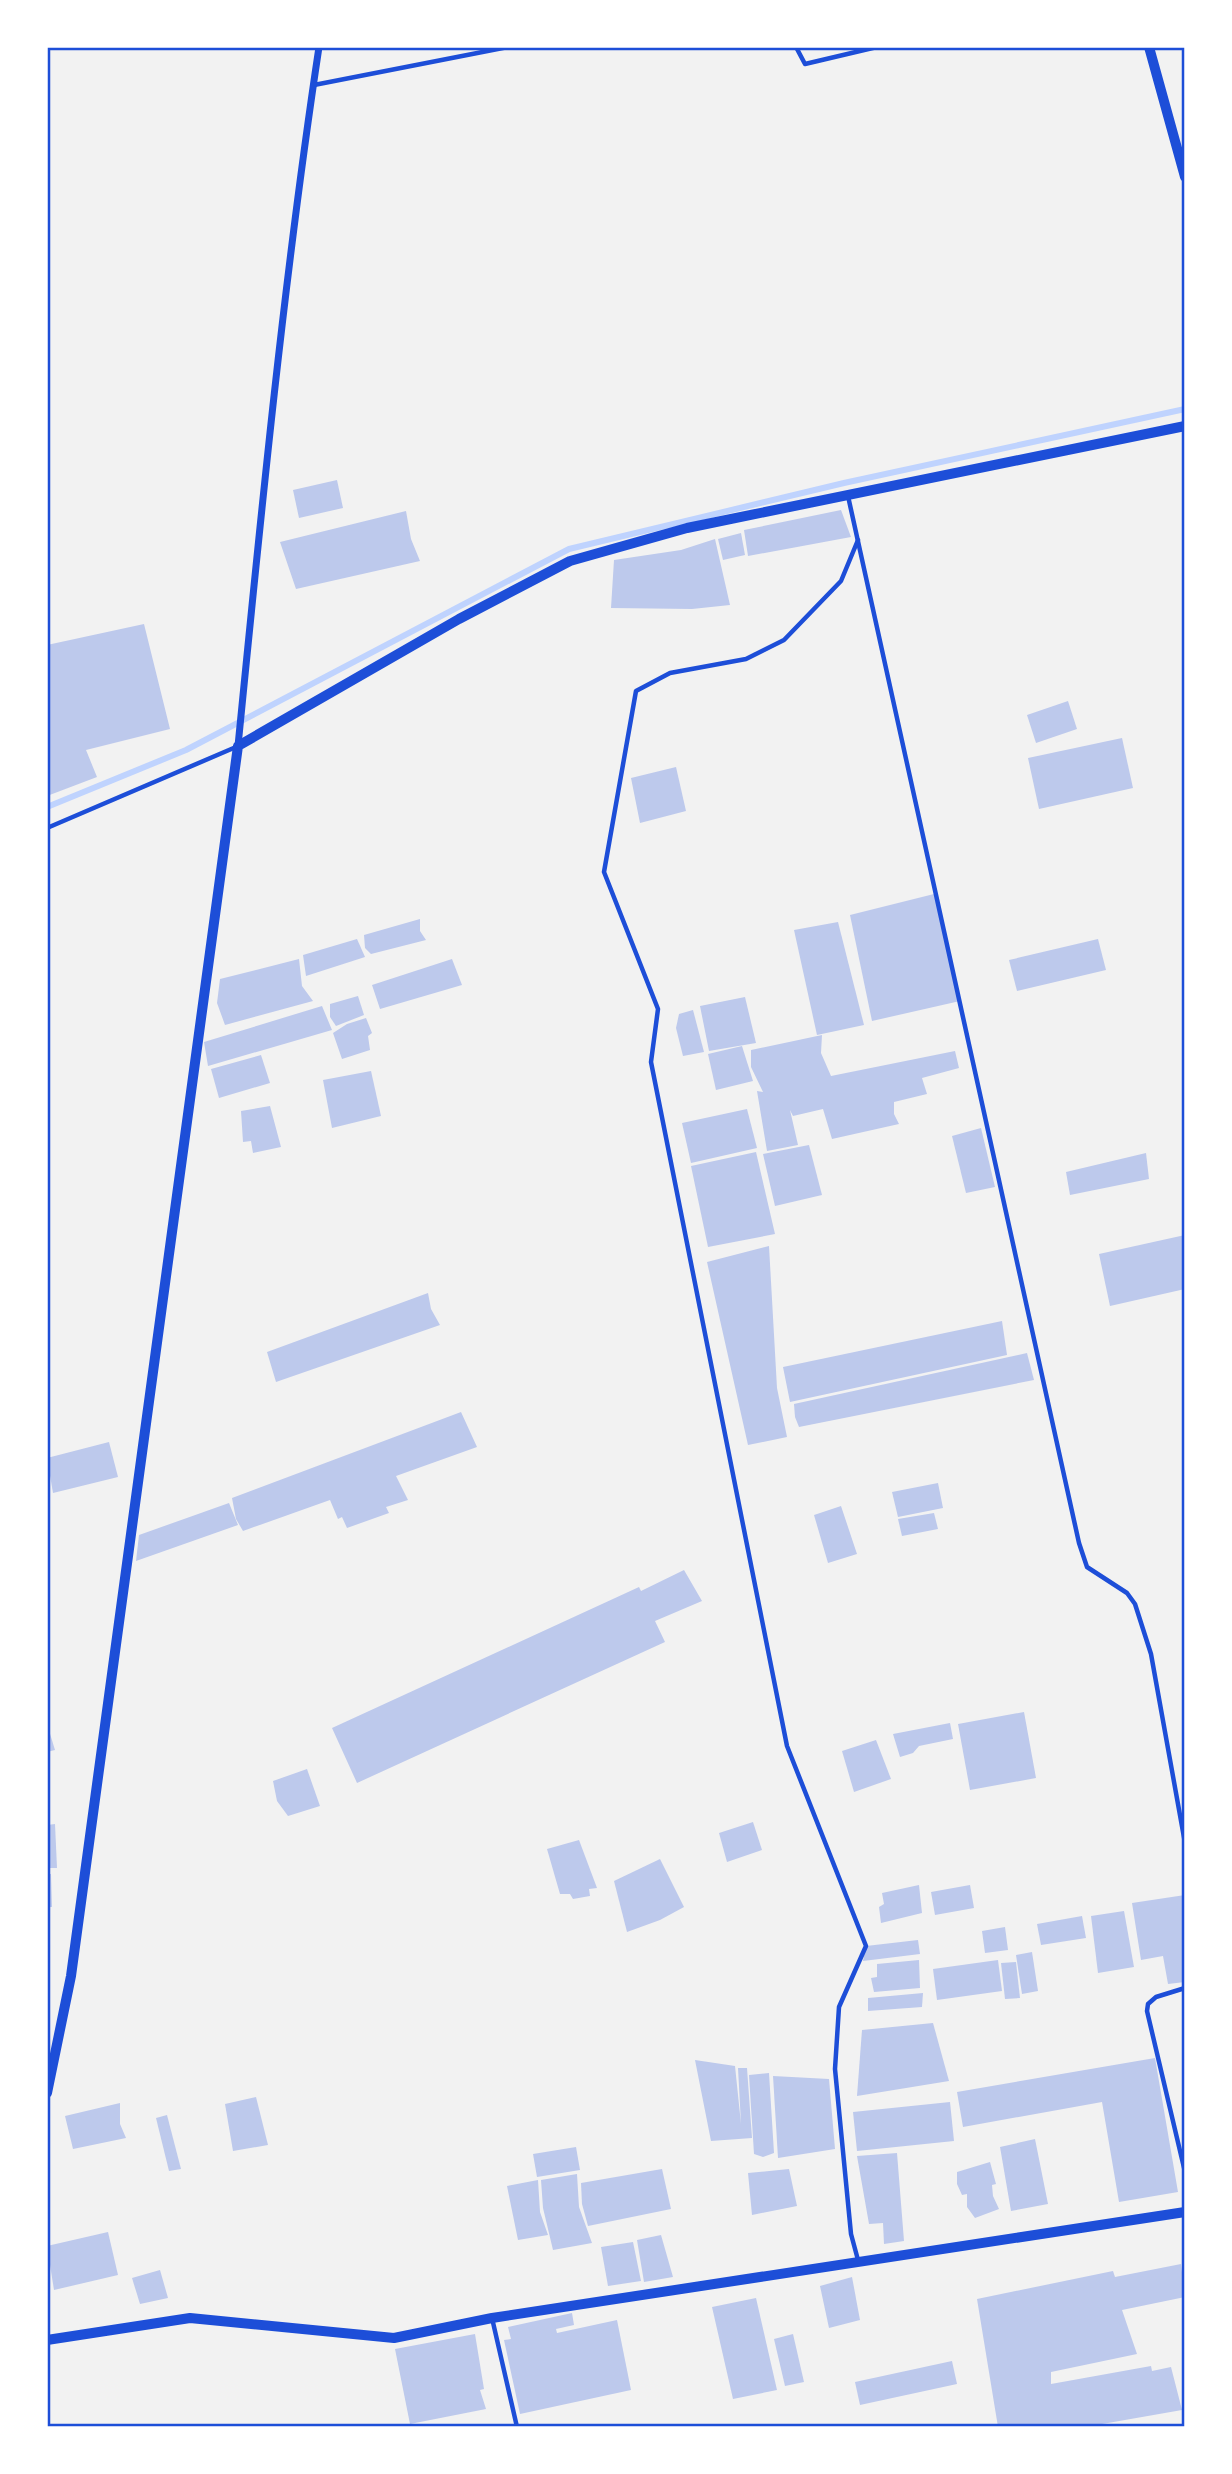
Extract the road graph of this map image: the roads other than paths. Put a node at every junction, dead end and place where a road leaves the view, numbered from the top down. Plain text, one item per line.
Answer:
1 (319, 47) edge
2 (509, 47) edge
3 (796, 47) edge
4 (877, 47) edge
5 (1149, 47) edge
6 (313, 86) junction
7 (1185, 177) edge
8 (1185, 426) edge
9 (847, 495) junction
10 (858, 540) junction
11 (238, 746) junction
12 (47, 828) edge
13 (1185, 1843) edge
14 (1185, 1988) edge
15 (47, 2094) edge
16 (1185, 2172) edge
17 (1185, 2211) edge
18 (858, 2261) junction
19 (492, 2318) junction
20 (47, 2340) edge
21 (517, 2427) edge

1 - 6 street
2 - 6 lane
3 - 4 lane
5 - 7 street
6 - 11 street
8 - 9 street
9 - 10 lane
9 - 11 street
10 - 13 lane
10 - 18 lane
11 - 12 lane
11 - 15 street
14 - 16 lane
17 - 18 street
18 - 19 street
19 - 20 street
19 - 21 lane

